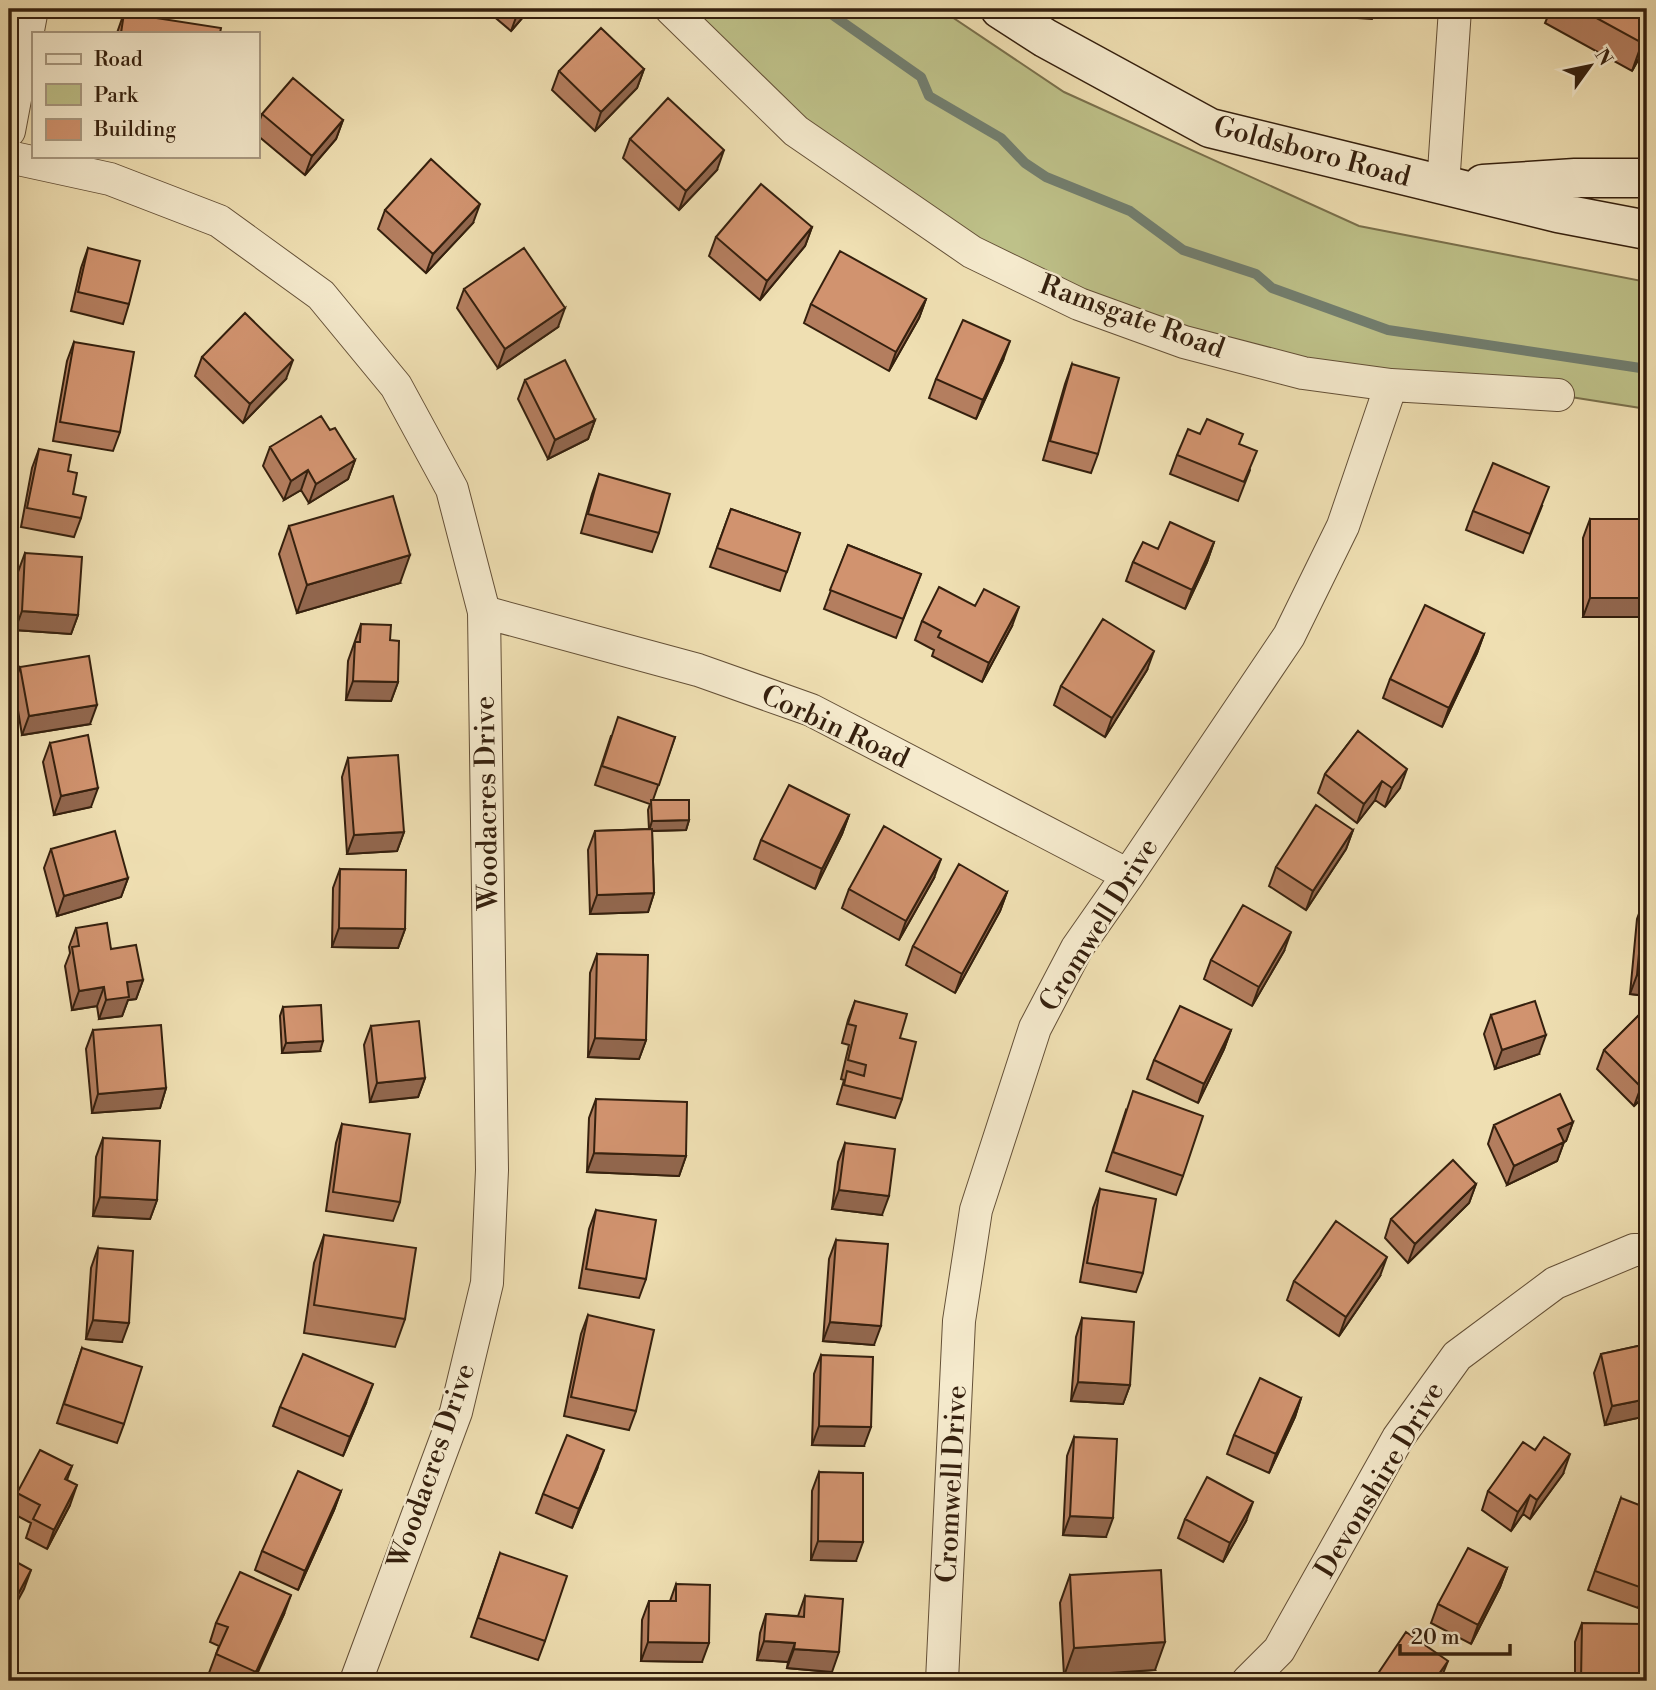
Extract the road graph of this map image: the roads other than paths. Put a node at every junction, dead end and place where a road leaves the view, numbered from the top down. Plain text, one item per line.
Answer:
1 (32, 9) edge
2 (671, 9) edge
3 (1000, 9) edge
4 (1455, 9) edge
5 (9, 131) edge
6 (9, 157) edge
7 (1647, 178) edge
8 (1443, 186) junction
9 (1647, 230) edge
10 (1391, 385) junction
11 (1558, 395) dead end
12 (484, 612) junction
13 (1128, 875) junction
14 (1647, 1250) edge
15 (356, 1681) edge
16 (942, 1681) edge
17 (1248, 1681) edge

1 - 5 street
2 - 10 street, Ramsgate Road
3 - 8 main road, Goldsboro Road
4 - 8 street
6 - 12 street, Woodacres Drive
7 - 8 main road, Goldsboro Road
8 - 9 main road, Goldsboro Road
10 - 11 street, Ramsgate Road
10 - 13 street, Cromwell Drive
12 - 13 street, Corbin Road
12 - 15 street, Woodacres Drive
13 - 16 street, Cromwell Drive
14 - 17 street, Devonshire Drive

